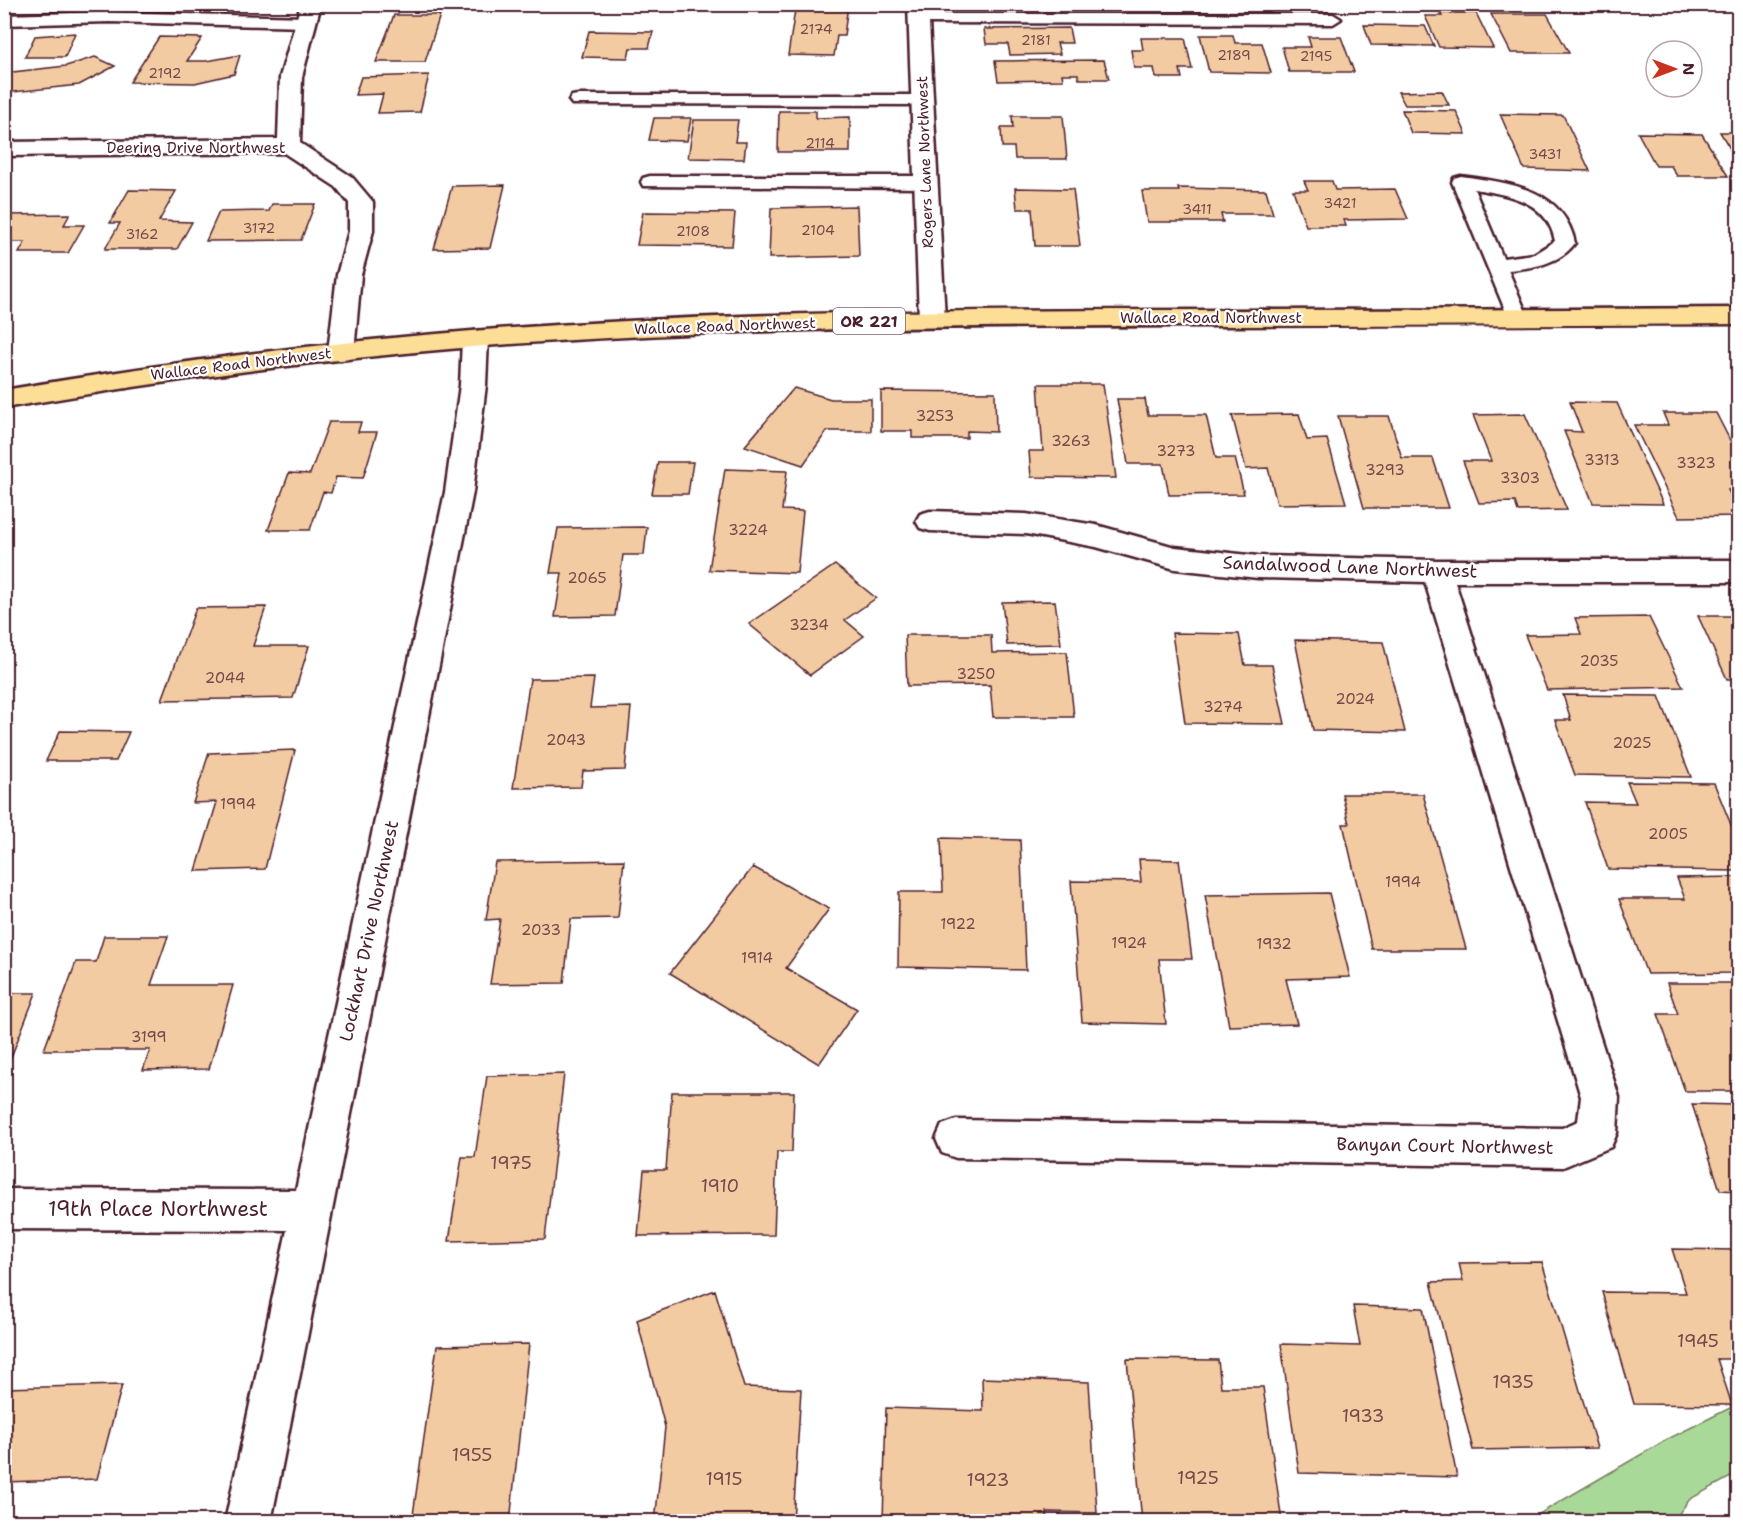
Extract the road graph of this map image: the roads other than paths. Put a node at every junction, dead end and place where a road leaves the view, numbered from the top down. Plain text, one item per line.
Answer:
1 (919, 12) edge
2 (308, 13) edge
3 (1333, 19) dead end
4 (4, 20) edge
5 (578, 100) dead end
6 (923, 100) junction
7 (289, 146) junction
8 (4, 149) edge
9 (650, 182) dead end
10 (926, 182) junction
11 (1495, 265) junction
12 (1738, 316) edge
13 (1518, 317) junction
14 (932, 319) junction
15 (475, 339) junction
16 (341, 352) junction
17 (4, 399) edge
18 (930, 521) dead end
19 (1437, 571) junction
20 (1738, 571) edge
21 (956, 1138) dead end
22 (4, 1209) edge
23 (311, 1210) junction
24 (248, 1521) edge

1 - 3 lane
1 - 6 street, Rogers Lane Northwest
2 - 4 lane
2 - 7 street
5 - 6 lane
6 - 10 street, Rogers Lane Northwest
7 - 8 street, Deering Drive Northwest
7 - 16 street, Deering Drive Northwest
9 - 10 lane
10 - 14 street, Rogers Lane Northwest
11 - 11 lane
11 - 13 lane
12 - 13 main road, Wallace Road Northwest / OR 221
13 - 14 main road, Wallace Road Northwest / OR 221
14 - 15 main road, Wallace Road Northwest / OR 221
15 - 16 main road, Wallace Road Northwest / OR 221
15 - 23 street, Lockhart Drive Northwest
16 - 17 main road, Wallace Road Northwest / OR 221
18 - 19 street, Sandalwood Lane Northwest
19 - 20 street, Sandalwood Lane Northwest
19 - 21 street, Banyan Court Northwest
22 - 23 street, 19th Place Northwest
23 - 24 street, Lockhart Drive Northwest

